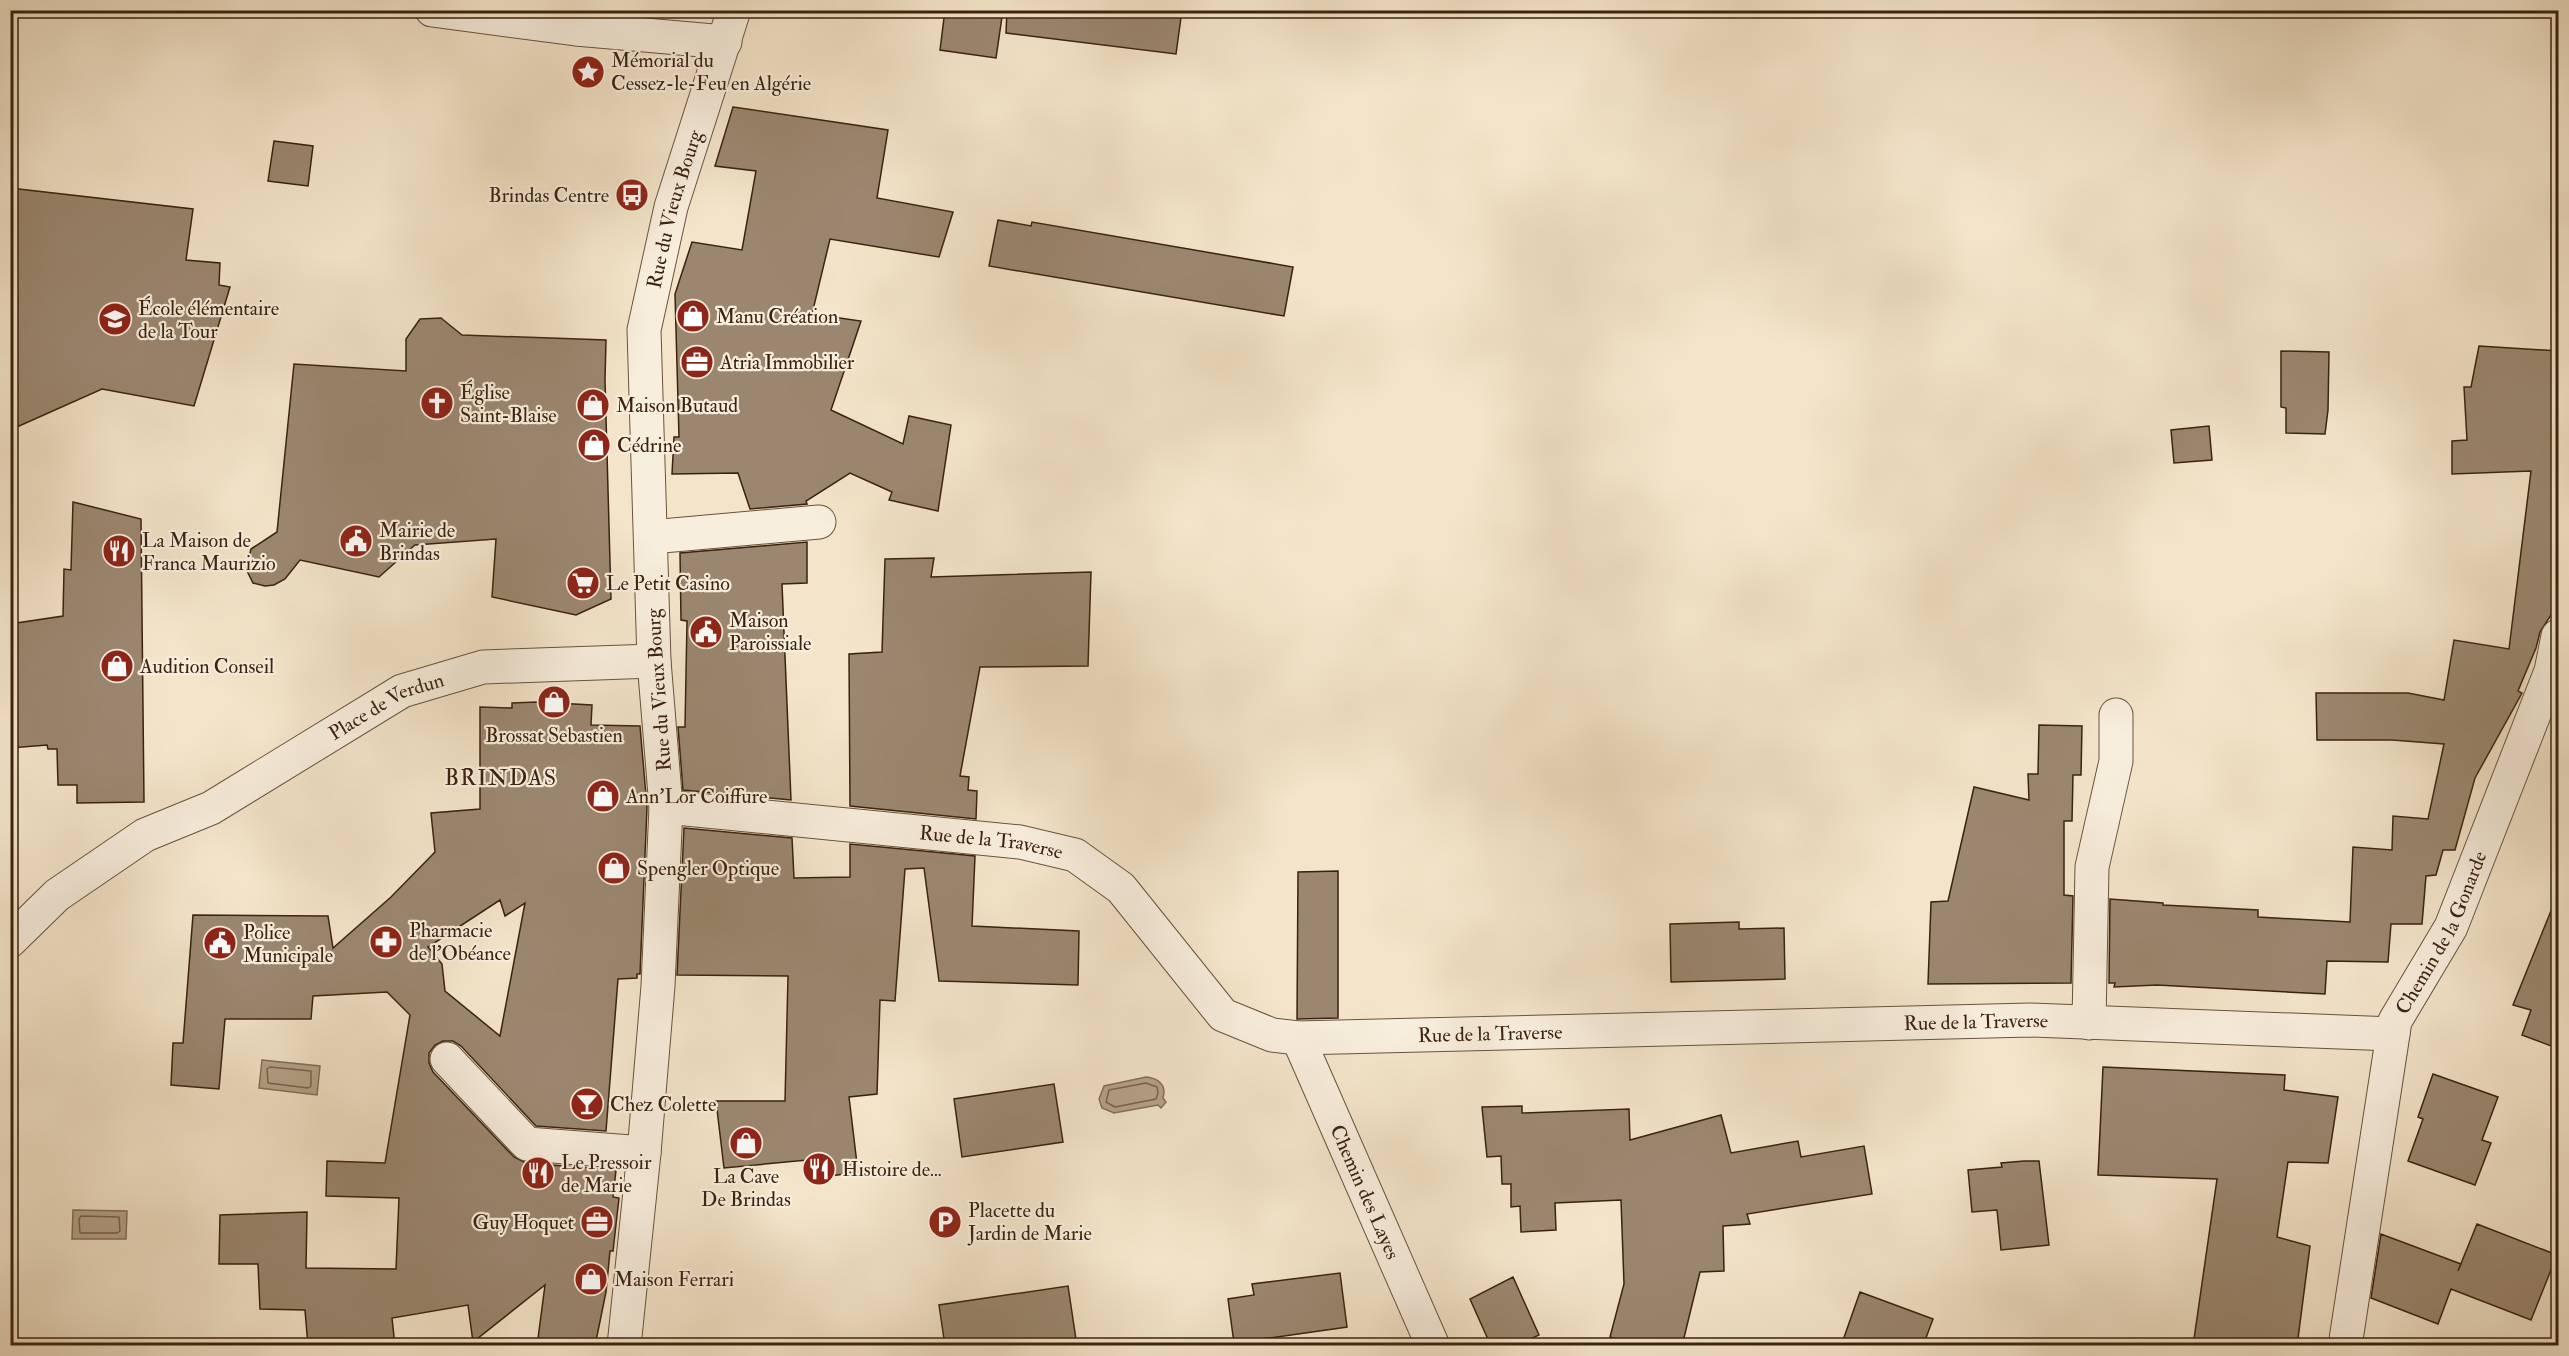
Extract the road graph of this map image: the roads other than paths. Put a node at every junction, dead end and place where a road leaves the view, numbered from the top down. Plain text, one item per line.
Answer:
1 (432, 10) edge
2 (734, 10) edge
3 (725, 42) junction
4 (819, 522) dead end
5 (651, 537) junction
6 (2558, 643) edge
7 (654, 660) junction
8 (2116, 715) dead end
9 (666, 807) junction
10 (10, 941) edge
11 (2089, 1023) junction
12 (2393, 1035) junction
13 (1298, 1038) junction
14 (447, 1059) dead end
15 (644, 1153) junction
16 (624, 1346) edge
17 (1434, 1346) edge
18 (2346, 1346) edge

1 - 3 street
2 - 3 street, Rue du Vieux Bourg
3 - 5 street, Rue du Vieux Bourg
4 - 5 street
5 - 7 street, Rue du Vieux Bourg
6 - 12 street, Chemin de la Gonarde
7 - 9 street, Rue du Vieux Bourg
7 - 10 street, Place de Verdun
8 - 11 street
9 - 13 street, Rue de la Traverse
9 - 15 street, Rue du Vieux Bourg
11 - 12 street, Rue de la Traverse
11 - 13 street, Rue de la Traverse
12 - 18 street, Chemin de la Gonarde
13 - 17 street, Chemin des Layes
14 - 15 street
15 - 16 street, Rue du Vieux Bourg

